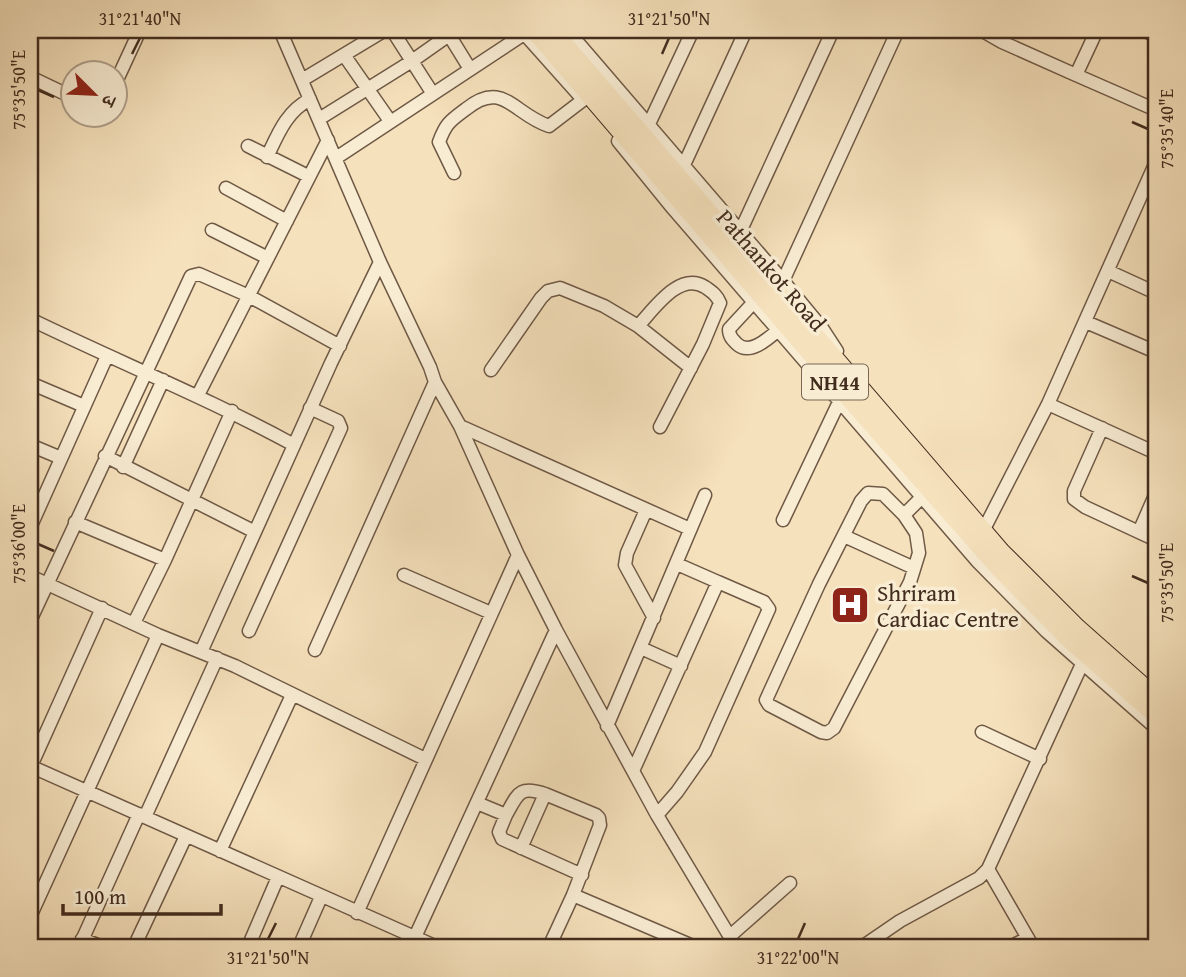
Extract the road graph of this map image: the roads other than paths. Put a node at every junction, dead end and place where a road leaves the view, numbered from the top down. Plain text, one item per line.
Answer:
1 (140, 30) edge
2 (280, 30) edge
3 (385, 30) edge
4 (392, 30) edge
5 (552, 30) edge
6 (567, 30) edge
7 (692, 30) edge
8 (746, 30) edge
9 (833, 30) edge
10 (898, 30) edge
11 (981, 30) edge
12 (1097, 30) edge
13 (1143, 30) edge
14 (450, 31) edge
15 (527, 31) edge
16 (1156, 36) edge
17 (344, 55) junction
18 (126, 60) edge
19 (412, 61) junction
20 (470, 69) junction
21 (1076, 75) junction
22 (30, 77) edge
23 (302, 80) junction
24 (367, 89) junction
25 (60, 91) edge
26 (433, 94) junction
27 (310, 99) junction
28 (583, 100) junction
29 (1156, 110) edge
30 (319, 120) junction
31 (390, 121) junction
32 (648, 126) junction
33 (328, 140) junction
34 (248, 146) dead end
35 (267, 158) junction
36 (336, 158) junction
37 (1156, 162) edge
38 (683, 167) junction
39 (454, 173) dead end
40 (309, 176) junction
41 (1153, 180) edge
42 (226, 188) dead end
43 (287, 221) junction
44 (212, 230) dead end
45 (740, 232) junction
46 (268, 258) junction
47 (380, 262) junction
48 (1108, 271) junction
49 (736, 274) junction
50 (783, 281) junction
51 (1156, 293) edge
52 (715, 295) junction
53 (249, 296) junction
54 (753, 303) junction
55 (30, 319) edge
56 (1086, 322) junction
57 (638, 326) junction
58 (781, 327) junction
59 (340, 346) junction
60 (1156, 352) edge
61 (107, 356) junction
62 (691, 368) junction
63 (491, 370) dead end
64 (146, 373) junction
65 (163, 380) junction
66 (435, 382) junction
67 (30, 383) edge
68 (860, 388) junction
69 (198, 395) junction
70 (839, 402) junction
71 (1048, 404) junction
72 (84, 406) junction
73 (310, 408) junction
74 (232, 411) junction
75 (460, 426) junction
76 (660, 427) dead end
77 (1102, 428) junction
78 (30, 444) edge
79 (294, 445) junction
80 (1156, 453) edge
81 (105, 456) junction
82 (61, 458) junction
83 (123, 467) junction
84 (1156, 493) edge
85 (705, 495) dead end
86 (921, 498) junction
87 (192, 501) junction
88 (33, 510) edge
89 (646, 510) junction
90 (904, 515) junction
91 (783, 520) dead end
92 (75, 522) junction
93 (30, 528) edge
94 (690, 529) junction
95 (983, 531) junction
96 (255, 532) junction
97 (1139, 532) junction
98 (844, 536) junction
99 (1156, 540) edge
100 (518, 555) junction
101 (165, 560) junction
102 (677, 564) junction
103 (914, 568) junction
104 (404, 575) dead end
105 (30, 576) edge
106 (718, 582) junction
107 (48, 584) junction
108 (102, 608) junction
109 (491, 613) junction
110 (654, 618) junction
111 (30, 621) edge
112 (134, 623) junction
113 (556, 630) junction
114 (249, 631) dead end
115 (158, 635) junction
116 (641, 648) junction
117 (315, 650) dead end
118 (201, 652) junction
119 (217, 658) junction
120 (1082, 664) junction
121 (681, 666) junction
122 (292, 695) junction
123 (1156, 698) edge
124 (1156, 715) edge
125 (607, 726) junction
126 (1156, 728) edge
127 (982, 732) dead end
128 (425, 759) junction
129 (1040, 759) junction
130 (32, 770) edge
131 (633, 771) junction
132 (86, 790) junction
133 (545, 794) junction
134 (477, 803) junction
135 (142, 815) junction
136 (506, 815) junction
137 (657, 815) junction
138 (186, 835) junction
139 (522, 848) junction
140 (220, 851) junction
141 (988, 869) junction
142 (582, 875) junction
143 (278, 877) junction
144 (790, 883) dead end
145 (573, 895) junction
146 (321, 897) junction
147 (357, 913) junction
148 (30, 917) edge
149 (415, 937) junction
150 (733, 942) edge
151 (80, 943) edge
152 (1031, 943) edge
153 (876, 944) edge
154 (103, 947) edge
155 (134, 947) edge
156 (248, 947) edge
157 (299, 947) edge
158 (437, 947) edge
159 (549, 947) edge
160 (695, 947) edge
161 (862, 947) edge
162 (1010, 947) edge

1 - 18 street
2 - 23 street
3 - 17 street
4 - 19 street
5 - 68 highway, NH44
6 - 32 street
7 - 32 street
8 - 38 street
9 - 45 street
10 - 50 street
11 - 21 street
12 - 21 street
13 - 16 street
14 - 19 street
14 - 20 street
15 - 20 street
15 - 28 street
15 - 49 highway, Pathankot Road / NH44
17 - 23 street
17 - 24 street
19 - 24 street
19 - 26 street
20 - 26 street
21 - 29 street
22 - 25 street
23 - 27 street
24 - 30 street
24 - 31 street
26 - 31 street
27 - 30 street
27 - 35 street
28 - 39 street
28 - 49 street
30 - 33 street
31 - 36 street
32 - 38 street
33 - 36 street
33 - 40 street
34 - 35 street
35 - 40 street
36 - 47 street
37 - 41 street
38 - 45 street
40 - 43 street
41 - 48 street
42 - 43 street
43 - 46 street
44 - 46 street
45 - 50 street
46 - 53 street
47 - 59 street
47 - 66 street
48 - 51 street
48 - 56 street
49 - 52 street
49 - 54 street
49 - 58 highway, Pathankot Road / NH44
50 - 68 street
52 - 57 street
52 - 62 street
53 - 59 street
53 - 64 street
53 - 69 street
54 - 58 street
54 - 58 street
55 - 61 street
56 - 60 street
56 - 71 street
57 - 62 street
57 - 63 street
58 - 70 street
58 - 124 highway, Pathankot Road / NH44
59 - 73 street
61 - 64 street
61 - 72 street
62 - 76 street
64 - 65 street
64 - 81 street
65 - 69 street
65 - 83 street
66 - 75 street
66 - 117 street
67 - 72 street
68 - 95 highway, NH44
69 - 74 street
70 - 86 street
70 - 91 street
71 - 77 street
71 - 95 street
72 - 82 street
73 - 79 street
73 - 114 street
74 - 79 street
74 - 87 street
75 - 89 street
75 - 100 street
77 - 80 street
77 - 97 street
78 - 82 street
79 - 96 street
81 - 83 street
81 - 92 street
82 - 88 street
83 - 87 street
84 - 97 street
85 - 94 street
86 - 90 street
86 - 120 street
87 - 96 street
87 - 101 street
88 - 93 street
89 - 94 street
89 - 110 street
90 - 98 street
90 - 103 street
92 - 101 street
92 - 107 street
94 - 102 street
95 - 123 highway, NH44
96 - 118 street
97 - 99 street
98 - 103 street
98 - 103 street
100 - 109 street
100 - 113 street
101 - 112 street
102 - 106 street
102 - 110 street
104 - 109 street
105 - 107 street
106 - 121 street
106 - 137 street
107 - 108 street
107 - 111 street
108 - 112 street
108 - 130 street
109 - 128 street
110 - 116 street
112 - 115 street
113 - 125 street
113 - 134 street
115 - 118 street
115 - 132 street
116 - 121 street
116 - 125 street
118 - 119 street
119 - 122 street
119 - 135 street
120 - 126 street
120 - 129 street
121 - 131 street
122 - 128 street
122 - 140 street
125 - 131 street
127 - 129 street
128 - 147 street
129 - 141 street
130 - 132 street
131 - 137 street
132 - 135 street
132 - 148 street
133 - 136 street
133 - 139 street
133 - 142 street
134 - 136 street
134 - 149 street
135 - 138 street
135 - 151 street
136 - 139 street
137 - 150 street
138 - 140 street
138 - 155 street
139 - 142 street
140 - 143 street
141 - 152 street
141 - 153 street
142 - 145 street
143 - 146 street
143 - 156 street
144 - 150 street
145 - 159 street
145 - 160 street
146 - 147 street
146 - 157 street
147 - 149 street
149 - 158 street
151 - 154 street
152 - 162 street
153 - 161 street

